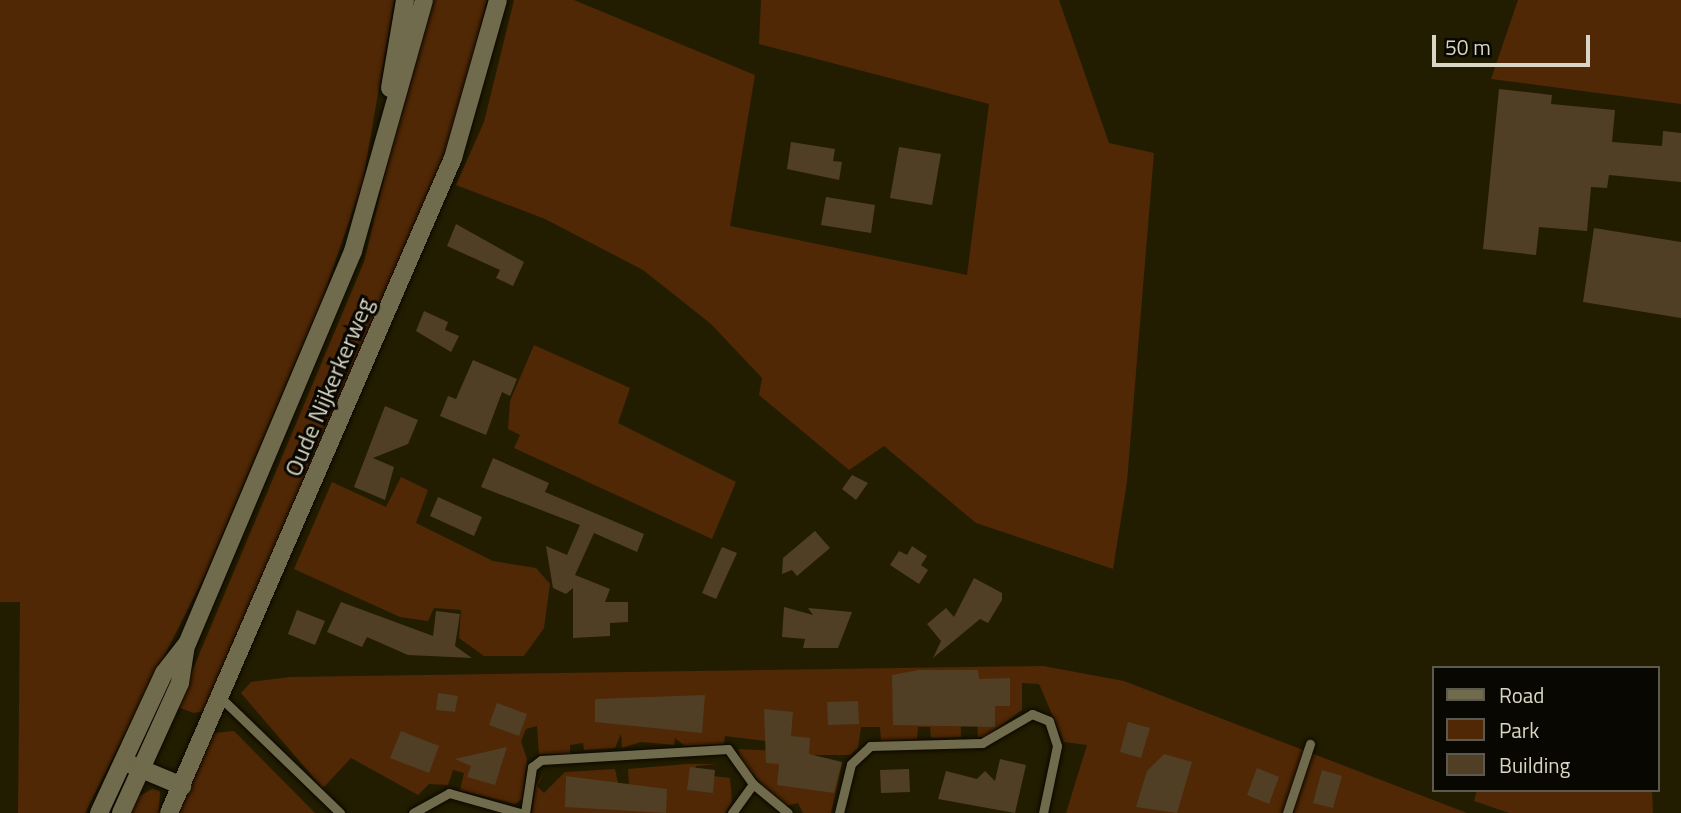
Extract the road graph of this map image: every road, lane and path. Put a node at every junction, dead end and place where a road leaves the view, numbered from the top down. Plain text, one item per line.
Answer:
1 (405, 0) edge
2 (425, 0) edge
3 (498, 0) edge
4 (388, 123) junction
5 (187, 643) junction
6 (220, 697) junction
7 (1310, 744) dead end
8 (122, 760) junction
9 (141, 768) junction
10 (753, 784) junction
11 (182, 786) junction
12 (99, 813) edge
13 (121, 813) edge
14 (169, 813) edge
15 (340, 813) edge
16 (413, 813) edge
17 (522, 813) edge
18 (732, 813) edge
19 (788, 813) edge
20 (839, 813) edge
21 (1043, 813) edge
22 (1287, 813) edge

1 - 4 street, Oude Nijkerkerweg
2 - 4 street, Oude Nijkerkerweg
3 - 6 street, Oude Nijkerkerweg
4 - 5 street, Oude Nijkerkerweg
5 - 8 street, Oude Nijkerkerweg
5 - 9 street, Oude Nijkerkerweg
6 - 11 street, Oude Nijkerkerweg
6 - 15 lane
7 - 22 lane
8 - 9 street
8 - 12 street, Oude Nijkerkerweg
9 - 11 street
9 - 13 street, Oude Nijkerkerweg
10 - 17 lane
10 - 18 lane
10 - 19 lane
11 - 14 street, Oude Nijkerkerweg
16 - 17 lane
20 - 21 lane

